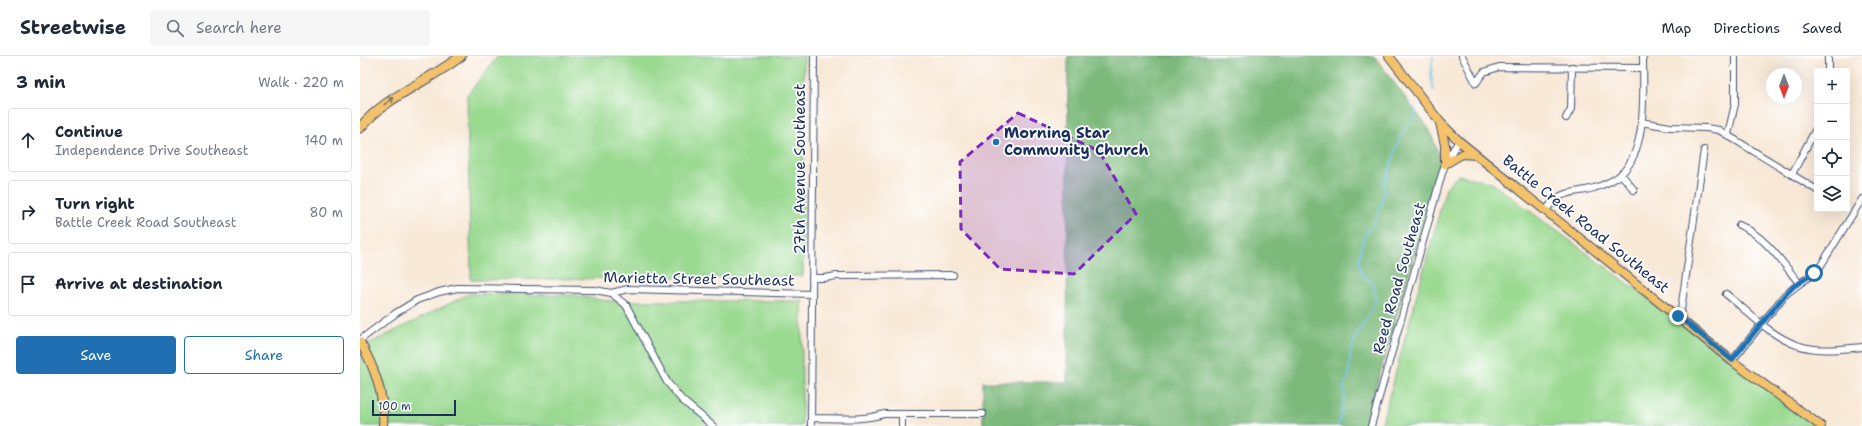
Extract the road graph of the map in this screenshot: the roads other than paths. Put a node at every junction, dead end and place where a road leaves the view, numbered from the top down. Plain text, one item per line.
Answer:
1 (461, 56) edge
2 (814, 56) edge
3 (1390, 56) edge
4 (1462, 56) edge
5 (1643, 56) edge
6 (1735, 56) edge
7 (1828, 56) edge
8 (1572, 68) junction
9 (1643, 68) junction
10 (1828, 68) edge
11 (1566, 118) dead end
12 (1440, 122) junction
13 (1641, 122) junction
14 (360, 128) edge
15 (1814, 133) edge
16 (1728, 134) junction
17 (1459, 141) junction
18 (1704, 150) dead end
19 (1477, 155) junction
20 (1445, 164) junction
21 (1621, 174) junction
22 (1792, 174) junction
23 (1814, 188) edge
24 (1634, 190) dead end
25 (1862, 199) edge
26 (1546, 210) junction
27 (1850, 211) edge
28 (1853, 213) junction
29 (1739, 225) dead end
30 (953, 275) dead end
31 (812, 278) junction
32 (1799, 283) junction
33 (611, 293) junction
34 (812, 294) junction
35 (1726, 294) dead end
36 (1678, 316) junction
37 (1762, 323) junction
38 (360, 341) edge
39 (1862, 348) edge
40 (1732, 360) junction
41 (902, 414) junction
42 (983, 414) dead end
43 (811, 418) junction
44 (383, 426) edge
45 (713, 426) edge
46 (811, 426) edge
47 (902, 426) edge
48 (1372, 426) edge
49 (1821, 426) edge

14 -> 1 highway
2 - 31 street, 27th Avenue Southeast
3 - 12 main road, Battle Creek Road Southeast
4 - 8 street
5 - 9 street
6 - 16 street
7 - 10 street
8 - 9 street
8 - 11 street
9 - 13 street
12 - 17 main road, Battle Creek Road Southeast
12 - 20 main road
13 - 16 street
13 - 21 street
15 - 22 street
16 - 22 street
17 - 19 main road, Battle Creek Road Southeast
17 - 20 street, Reed Road Southeast
18 - 36 street
19 - 20 main road
19 - 26 main road, Battle Creek Road Southeast
20 - 48 street, Reed Road Southeast
21 - 24 street
21 - 26 street
22 - 23 street
25 - 28 street
26 - 36 main road, Battle Creek Road Southeast
27 - 28 street
28 - 32 street
29 - 32 street
30 - 31 street, Marietta Street Southeast
31 - 34 street, 27th Avenue Southeast
32 - 37 street
33 - 34 street, Marietta Street Southeast
33 - 38 street, Marietta Street Southeast
33 - 45 street
34 - 43 street, 27th Avenue Southeast
35 - 37 street
36 - 40 main road, Battle Creek Road Southeast
37 - 39 street
37 - 40 street
38 - 44 main road
40 - 49 main road, Battle Creek Road Southeast
41 - 42 street
41 - 43 street
41 - 47 street
43 - 46 street, 27th Avenue Southeast

